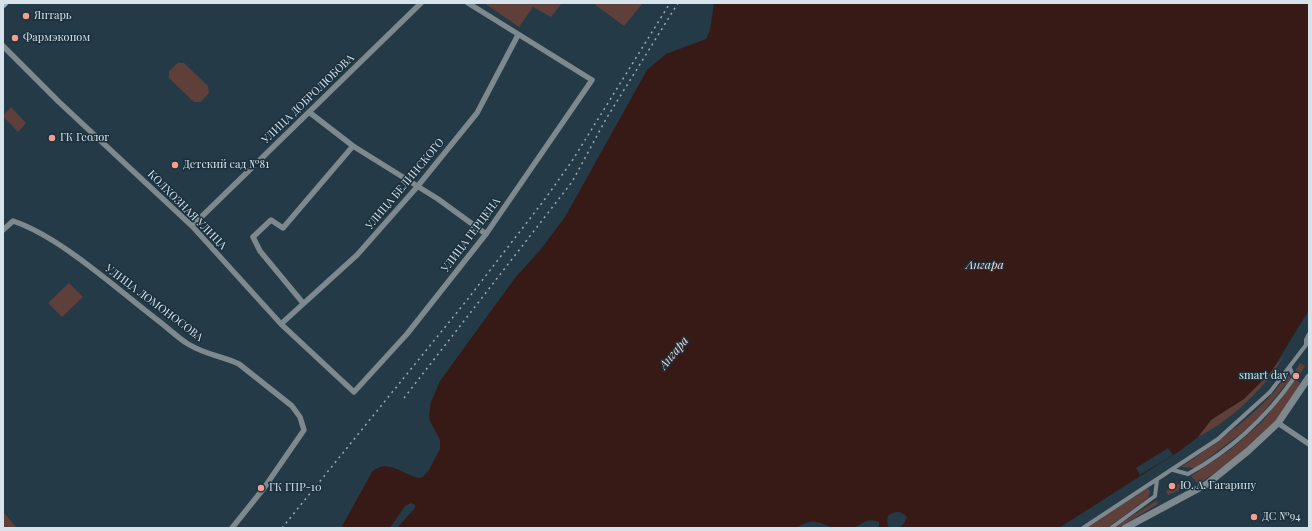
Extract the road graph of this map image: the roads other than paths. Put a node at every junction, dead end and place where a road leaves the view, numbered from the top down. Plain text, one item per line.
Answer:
1 (421, 3) edge
2 (468, 3) edge
3 (518, 35) junction
4 (3, 46) edge
5 (309, 112) junction
6 (353, 146) junction
7 (417, 187) junction
8 (192, 226) junction
9 (3, 230) edge
10 (486, 234) junction
11 (303, 303) junction
12 (281, 324) junction
13 (1309, 334) edge
14 (1307, 345) edge
15 (1290, 368) junction
16 (1309, 377) edge
17 (354, 392) joint
18 (1278, 422) junction
19 (1309, 444) edge
20 (1173, 470) junction
21 (1157, 480) junction
22 (232, 528) edge
23 (1083, 528) edge
24 (1110, 528) edge
25 (1125, 528) edge

1 - 5 street, УЛИЦА ДОБРОЛЮБОВА
2 - 3 street
3 - 7 street, УЛИЦА БЕЛИНСКОГО
3 - 10 street, УЛИЦА ГЕРЦЕНА
4 - 8 street, КОЛХОЗНАЯ УЛИЦА
5 - 6 street
5 - 8 street, УЛИЦА ДОБРОЛЮБОВА
6 - 7 street
6 - 11 street
7 - 10 street
7 - 11 street, УЛИЦА БЕЛИНСКОГО
8 - 12 street, КОЛХОЗНАЯ УЛИЦА
9 - 22 street, УЛИЦА ЛОМОНОСОВА
10 - 17 street, УЛИЦА ГЕРЦЕНА
11 - 12 street, УЛИЦА БЕЛИНСКОГО
12 - 17 street, КОЛХОЗНАЯ УЛИЦА
13 - 14 street
14 - 15 street
15 - 20 street
15 - 20 street
16 - 18 street
18 - 19 street
18 - 25 street
20 - 21 street
21 - 23 street
21 - 24 street

